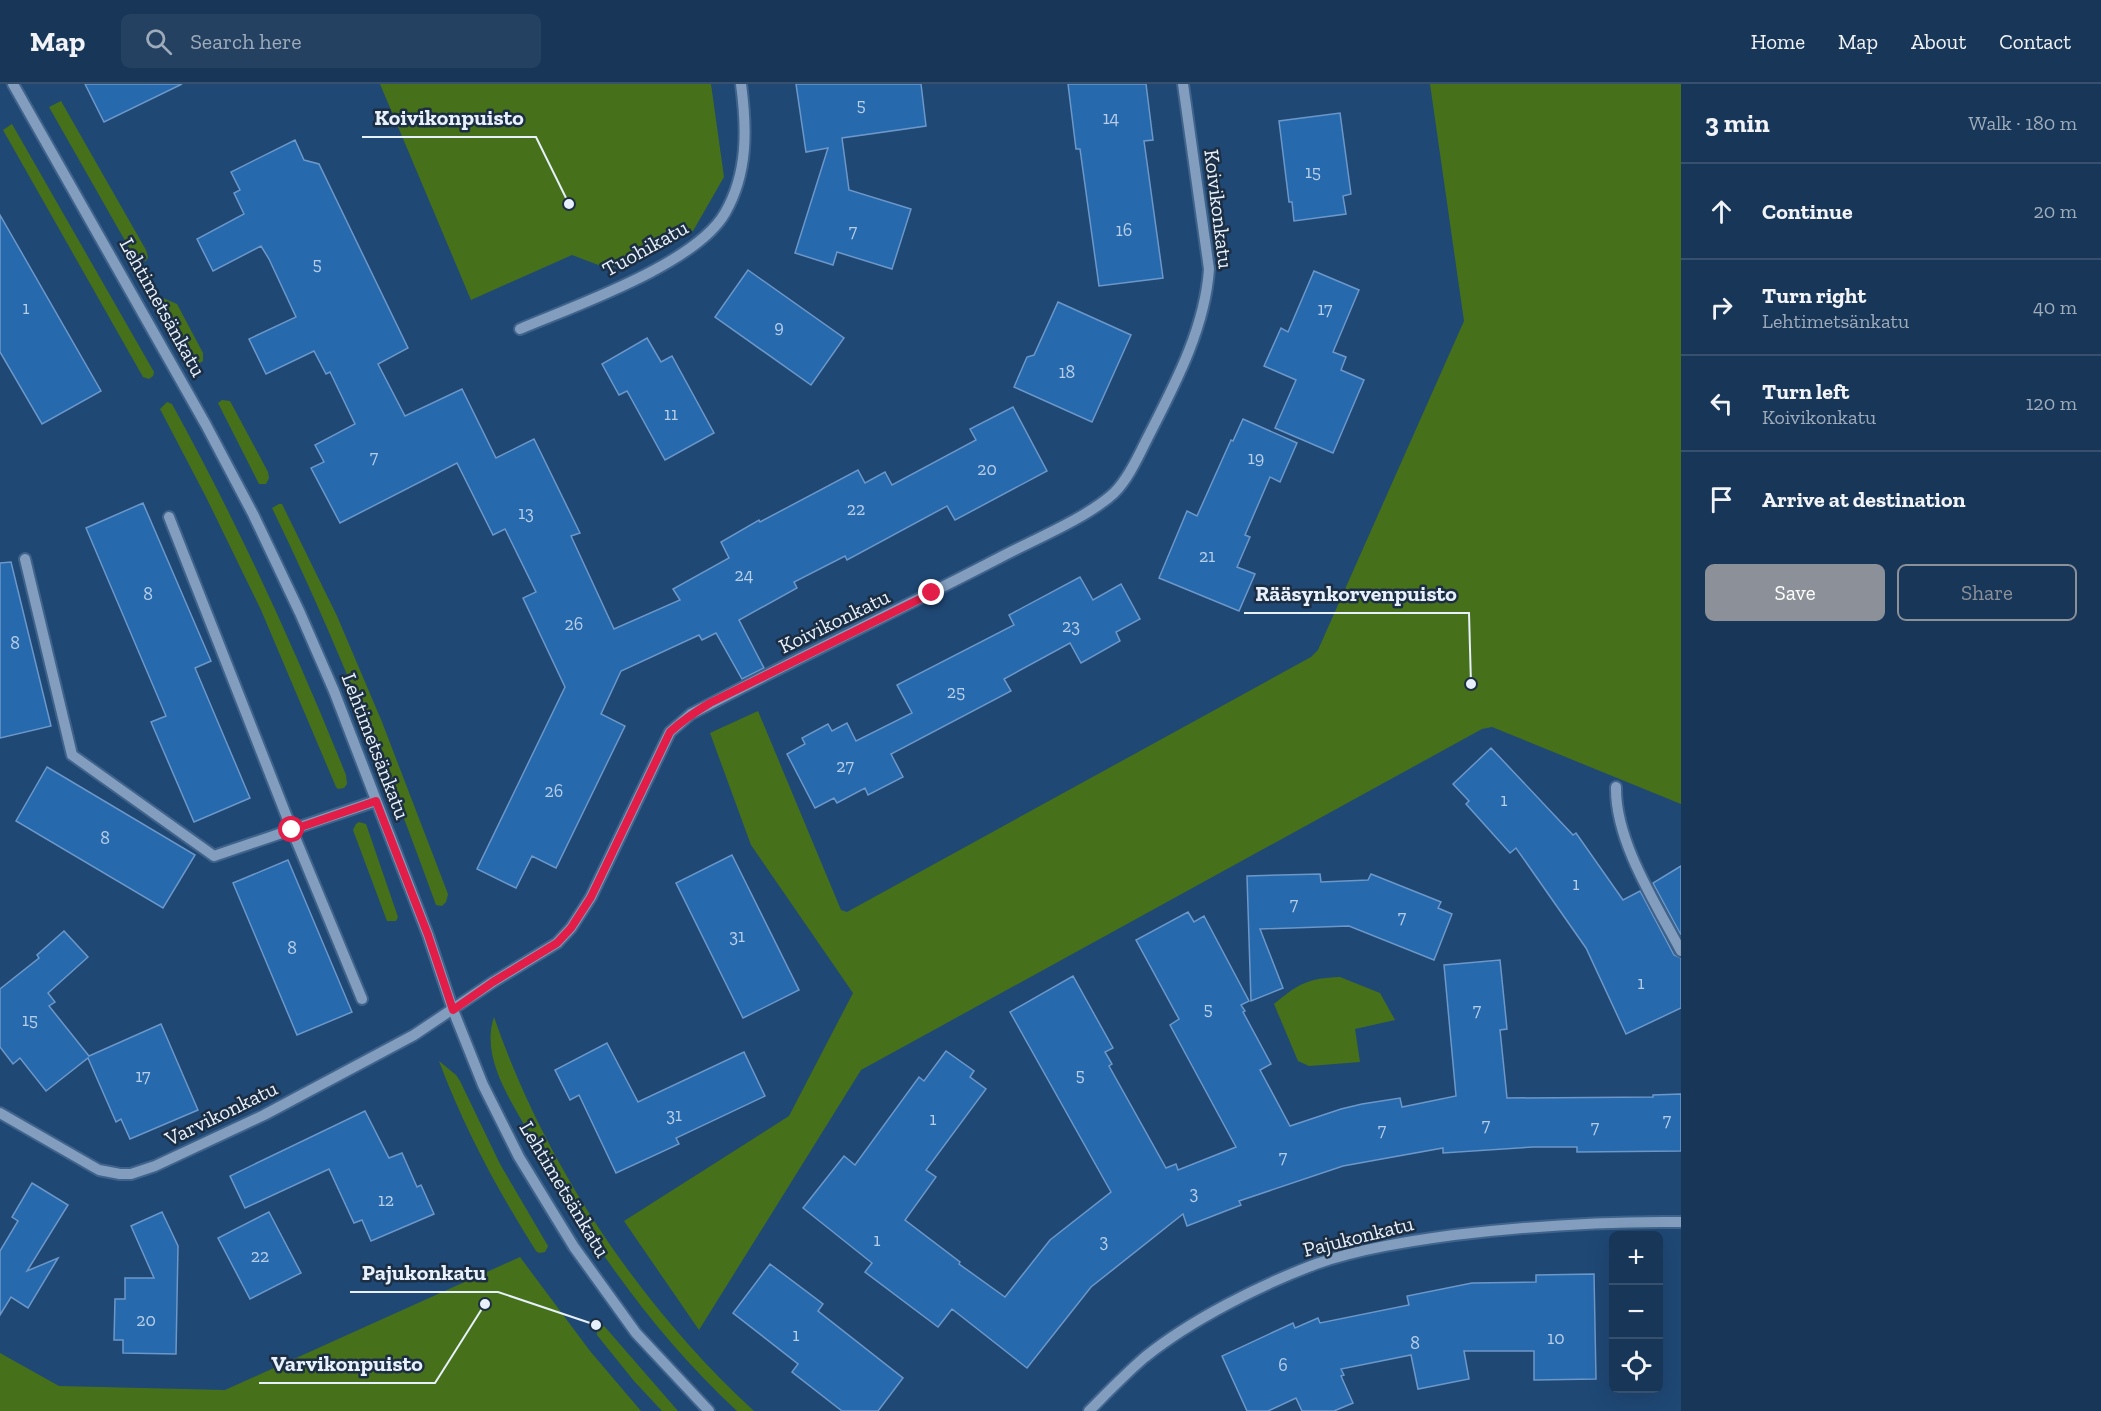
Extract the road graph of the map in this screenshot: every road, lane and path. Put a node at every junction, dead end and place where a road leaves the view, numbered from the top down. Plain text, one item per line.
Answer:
1 (14, 84) edge
2 (741, 84) edge
3 (1183, 84) edge
4 (520, 329) dead end
5 (169, 518) dead end
6 (25, 558) dead end
7 (1616, 787) dead end
8 (376, 801) junction
9 (292, 830) junction
10 (1681, 951) edge
11 (362, 999) dead end
12 (453, 1010) junction
13 (0, 1113) edge
14 (1681, 1222) edge
15 (709, 1411) edge
16 (1089, 1411) edge

1 - 8 street, Lehtimetsänkatu
2 - 4 street, Tuohikatu
3 - 12 street, Koivikonkatu
5 - 9 street
6 - 9 street
7 - 10 street
8 - 9 street
8 - 12 street, Lehtimetsänkatu
9 - 11 street
12 - 13 street, Varvikonkatu
12 - 15 street, Lehtimetsänkatu
14 - 16 street, Pajukonkatu

